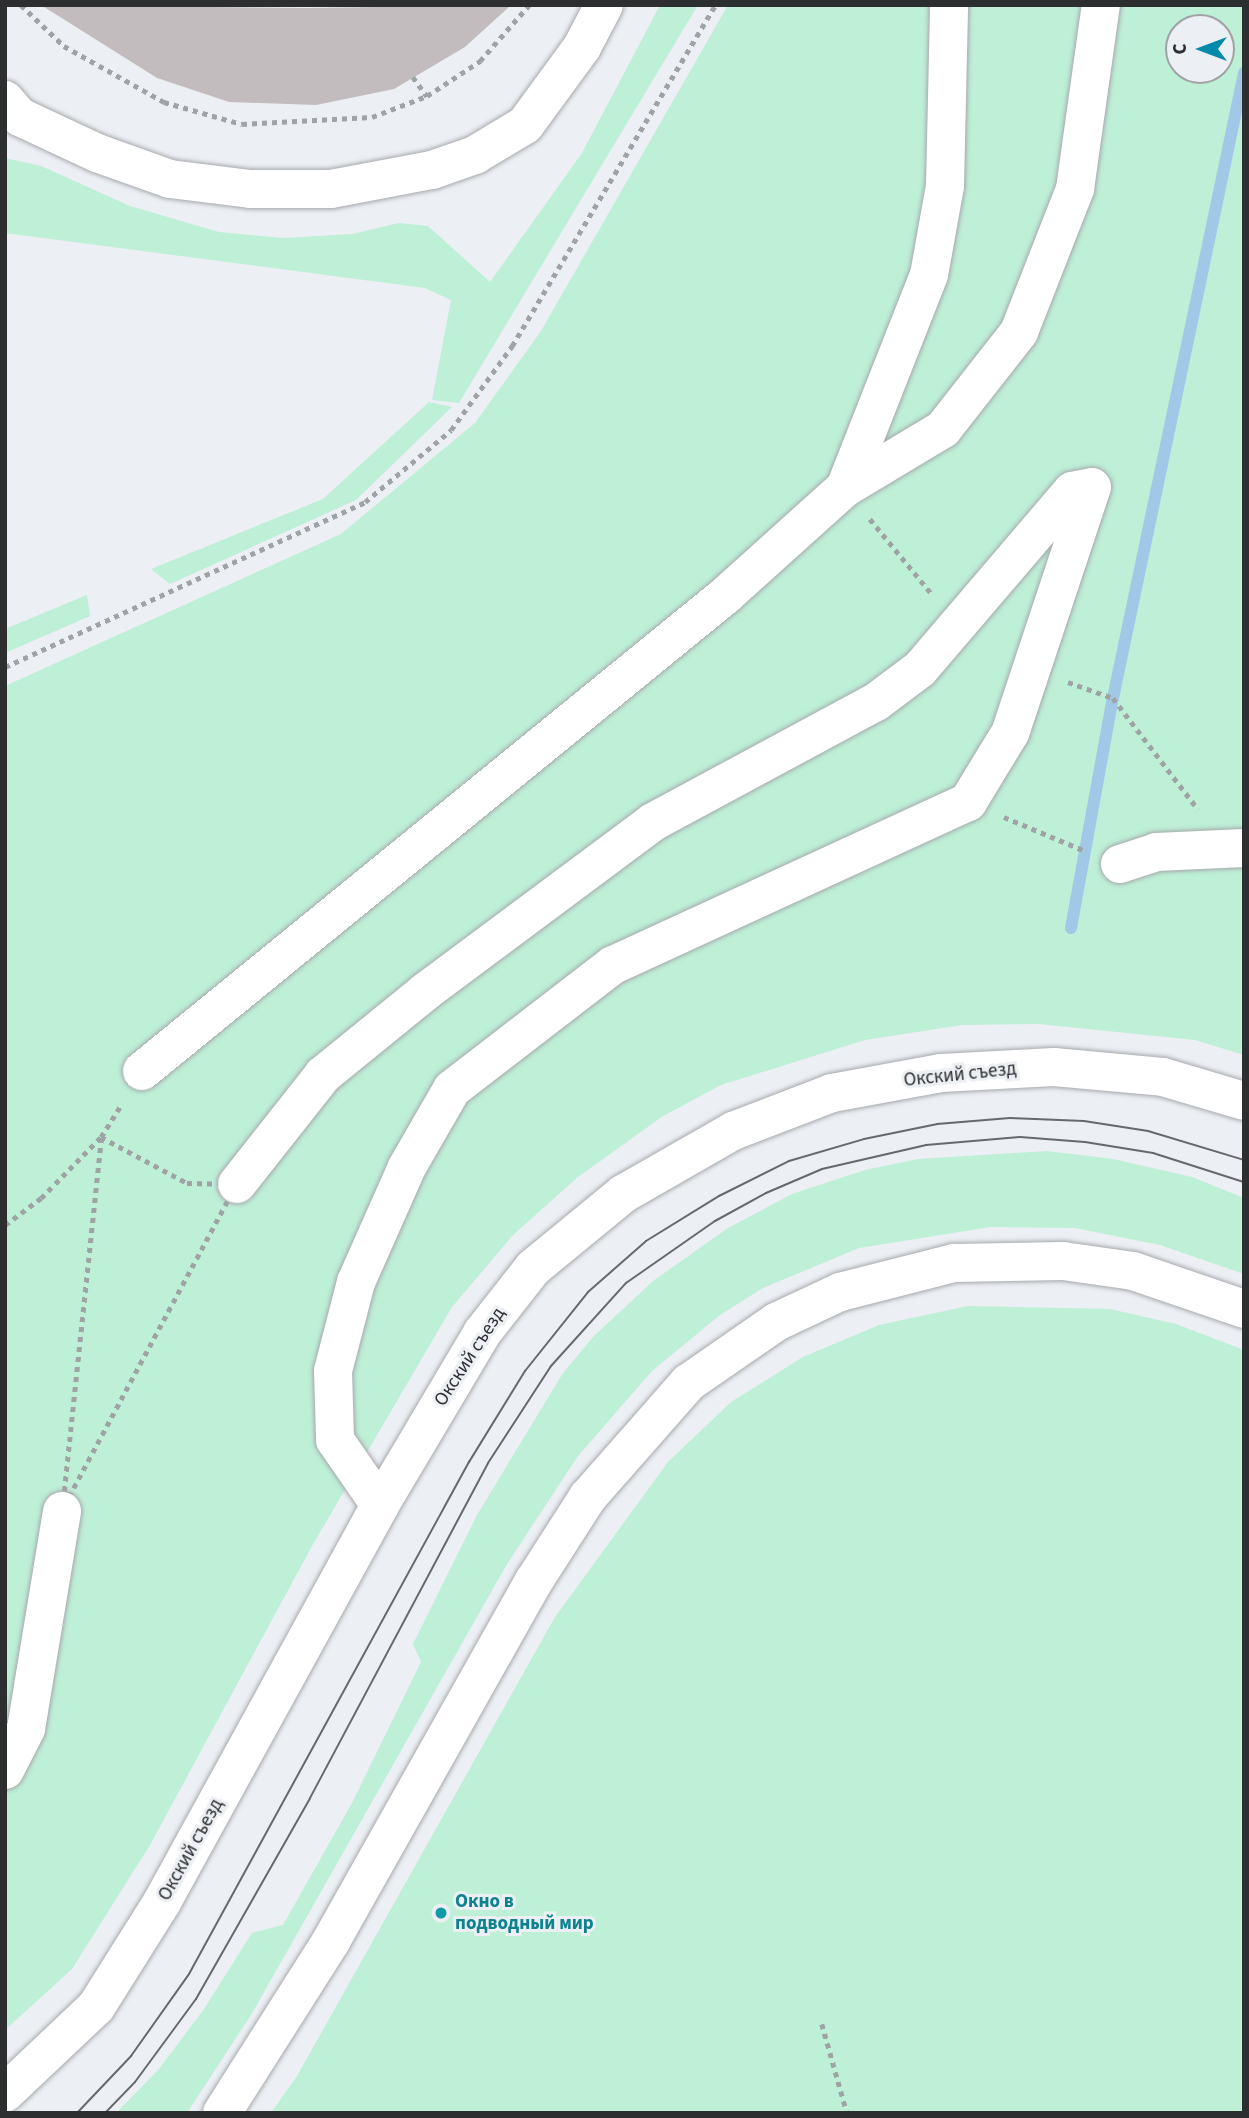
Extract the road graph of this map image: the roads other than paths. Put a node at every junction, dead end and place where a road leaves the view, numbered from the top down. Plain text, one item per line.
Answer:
1 (604, 5) edge
2 (948, 5) edge
3 (1101, 5) edge
4 (10, 112) edge
5 (845, 488) junction
6 (1244, 848) edge
7 (1120, 864) road end
8 (142, 1070) road end
9 (1244, 1101) edge
10 (237, 1184) road end
11 (1244, 1309) edge
12 (380, 1505) junction
13 (62, 1511) road end
14 (5, 1770) edge
15 (5, 2093) edge
16 (222, 2113) edge

1 - 4 main road
2 - 5 main road
3 - 5 main road
5 - 8 main road
6 - 7 main road
9 - 12 main road, Окский съезд
10 - 12 main road
11 - 16 main road
12 - 15 main road, Окский съезд
13 - 14 main road

